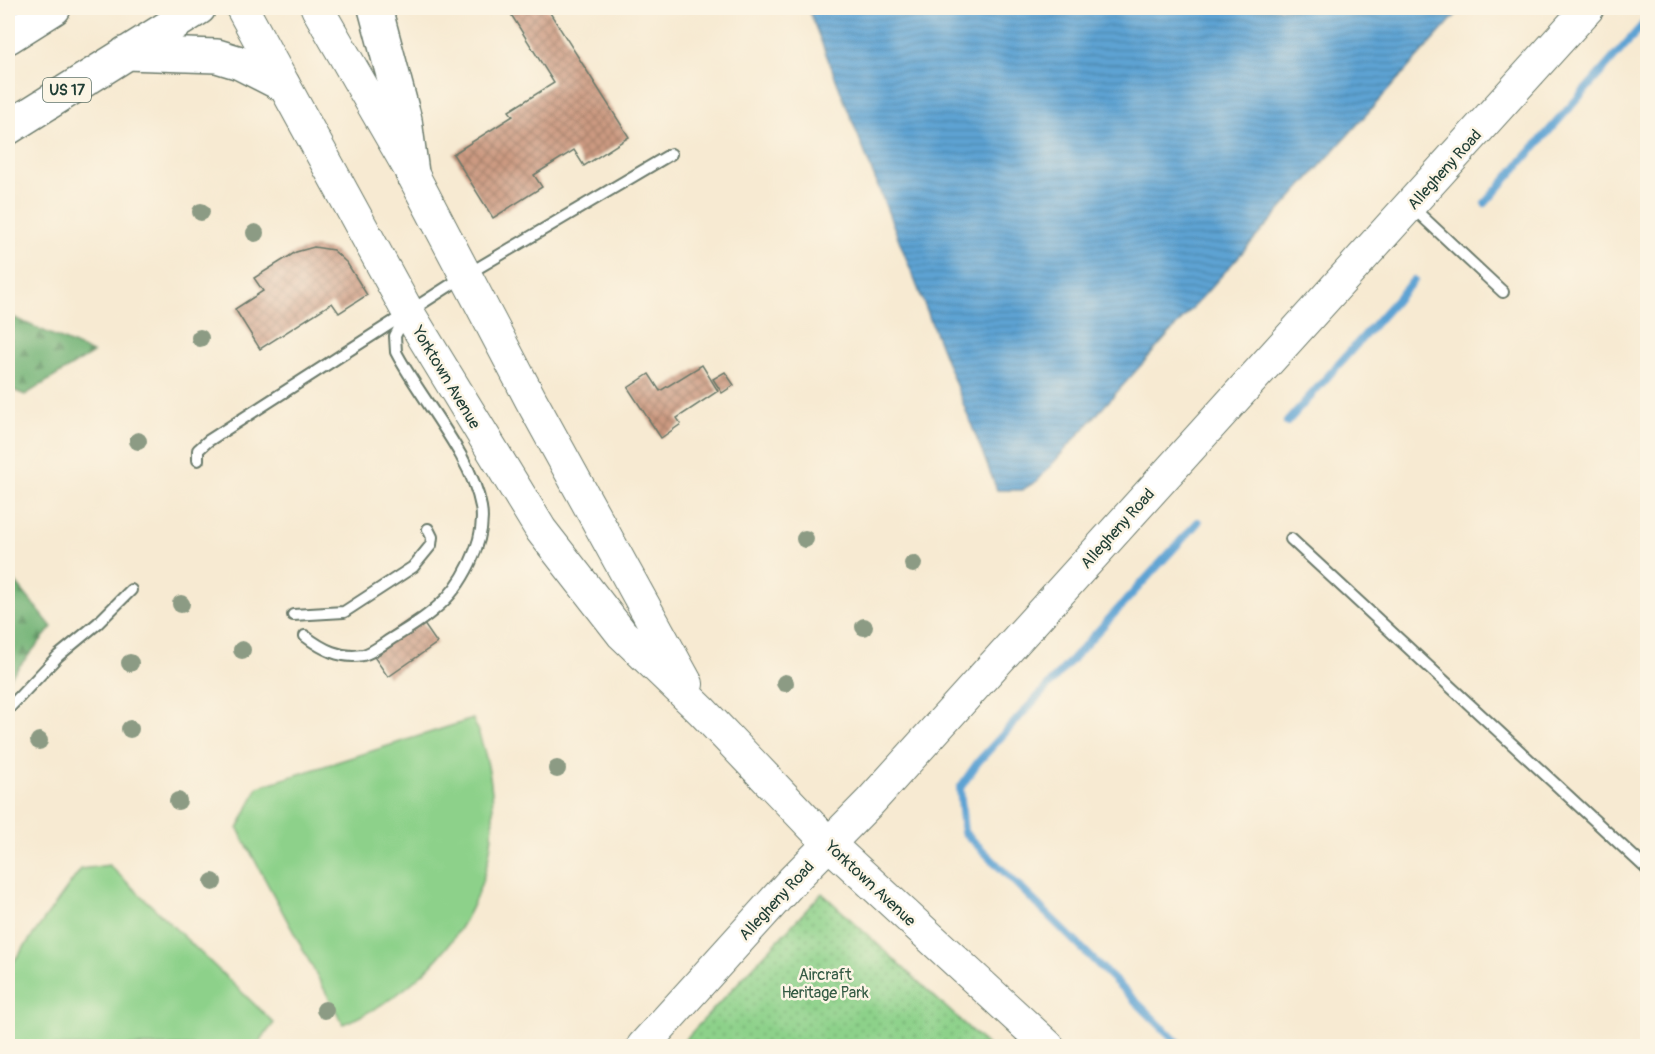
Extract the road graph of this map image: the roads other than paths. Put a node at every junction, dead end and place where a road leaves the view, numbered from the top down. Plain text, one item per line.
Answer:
1 (54, 8) edge
2 (199, 8) edge
3 (242, 8) edge
4 (317, 8) edge
5 (375, 8) edge
6 (1588, 8) edge
7 (8, 37) edge
8 (126, 53) junction
9 (282, 85) junction
10 (8, 128) edge
11 (671, 154) dead end
12 (412, 173) junction
13 (1410, 206) junction
14 (466, 275) junction
15 (1503, 292) dead end
16 (408, 312) junction
17 (198, 460) dead end
18 (428, 529) dead end
19 (1291, 539) dead end
20 (131, 590) dead end
21 (292, 615) dead end
22 (305, 636) dead end
23 (8, 709) edge
24 (702, 711) junction
25 (829, 844) junction
26 (1647, 870) edge
27 (643, 1047) edge
28 (1048, 1047) edge

1 - 7 highway
2 - 8 highway, US 17
3 - 9 main road, Yorktown Avenue
4 - 12 main road, Yorktown Avenue
5 - 12 highway
6 - 13 main road, Allegheny Road
8 - 9 highway
8 - 10 highway, US 17
9 - 16 main road, Yorktown Avenue
11 - 14 lane
12 - 14 main road, Yorktown Avenue
13 - 15 lane
13 - 25 main road, Allegheny Road
14 - 16 lane
14 - 24 main road, Yorktown Avenue
16 - 17 lane
16 - 22 lane
16 - 24 main road, Yorktown Avenue
18 - 21 lane
19 - 26 lane
20 - 23 lane
24 - 25 main road, Yorktown Avenue
25 - 27 main road, Allegheny Road
25 - 28 main road, Yorktown Avenue

